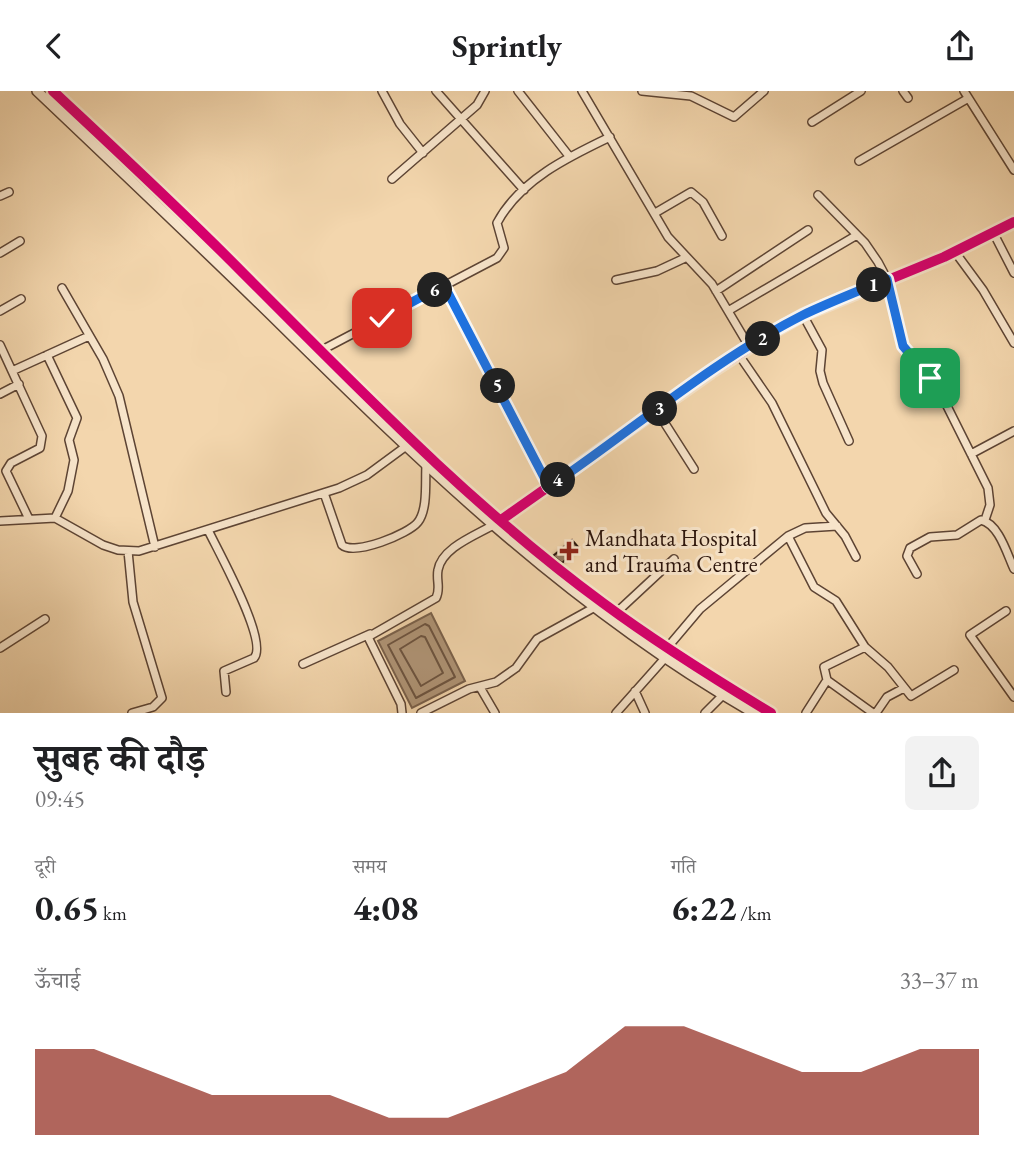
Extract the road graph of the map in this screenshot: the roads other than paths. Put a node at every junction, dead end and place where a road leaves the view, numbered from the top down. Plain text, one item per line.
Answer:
1 (37, 91) edge
2 (52, 91) edge
3 (382, 91) edge
4 (436, 91) edge
5 (485, 91) edge
6 (518, 91) edge
7 (582, 91) edge
8 (642, 91) edge
9 (765, 91) edge
10 (861, 91) edge
11 (694, 93) edge
12 (965, 95) edge
13 (460, 121) junction
14 (812, 122) dead end
15 (610, 137) junction
16 (423, 153) junction
17 (569, 156) junction
18 (859, 161) dead end
19 (1014, 170) edge
20 (392, 179) dead end
21 (524, 190) junction
22 (9, 192) dead end
23 (818, 195) dead end
24 (0, 197) edge
25 (655, 213) junction
26 (1014, 222) edge
27 (808, 230) dead end
28 (993, 232) junction
29 (857, 235) junction
30 (722, 236) dead end
31 (20, 241) dead end
32 (955, 252) junction
33 (0, 253) edge
34 (685, 258) junction
35 (1014, 273) edge
36 (887, 279) junction
37 (616, 280) dead end
38 (444, 285) junction
39 (62, 288) dead end
40 (716, 291) junction
41 (20, 299) dead end
42 (0, 311) edge
43 (728, 311) junction
44 (803, 315) junction
45 (89, 336) junction
46 (1014, 342) edge
47 (0, 345) edge
48 (750, 348) junction
49 (320, 351) junction
50 (47, 355) junction
51 (739, 355) junction
52 (12, 371) junction
53 (19, 384) junction
54 (0, 394) edge
55 (657, 411) junction
56 (1014, 431) edge
57 (849, 441) dead end
58 (404, 447) junction
59 (971, 454) junction
60 (426, 466) junction
61 (694, 469) dead end
62 (549, 487) junction
63 (324, 493) junction
64 (55, 518) junction
65 (29, 519) junction
66 (985, 520) junction
67 (0, 521) edge
68 (498, 522) junction
69 (837, 526) junction
70 (208, 530) junction
71 (788, 536) junction
72 (1014, 543) edge
73 (155, 547) junction
74 (1005, 547) junction
75 (128, 551) junction
76 (856, 557) dead end
77 (674, 559) dead end
78 (1014, 569) edge
79 (917, 574) dead end
80 (595, 607) junction
81 (1006, 611) dead end
82 (617, 612) junction
83 (45, 619) dead end
84 (370, 634) junction
85 (865, 647) junction
86 (0, 648) edge
87 (666, 653) junction
88 (303, 664) dead end
89 (954, 670) dead end
90 (827, 680) junction
91 (904, 688) junction
92 (481, 689) junction
93 (635, 691) junction
94 (226, 692) dead end
95 (723, 695) junction
96 (1014, 697) edge
97 (132, 713) edge
98 (402, 713) edge
99 (421, 713) edge
100 (495, 713) edge
101 (616, 713) edge
102 (645, 713) edge
103 (705, 713) edge
104 (754, 713) edge
105 (771, 713) edge
106 (806, 713) edge
107 (875, 713) edge

1 - 58 street
2 - 49 street
3 - 16 street
4 - 13 street
5 - 13 street
6 - 17 street
7 - 15 street
8 - 11 street
9 - 11 street
10 - 14 street
12 - 18 street
12 - 19 street
13 - 16 street
13 - 21 street
15 - 17 street
15 - 25 street
16 - 20 street
17 - 21 street
21 - 38 street
22 - 24 street
23 - 29 street
25 - 30 street
25 - 34 street
26 - 28 street
27 - 40 street
28 - 32 street
28 - 35 street
29 - 36 street
29 - 43 street
31 - 33 street
32 - 36 street
32 - 46 street
34 - 37 street
34 - 40 street
36 - 44 street
36 - 59 street
38 - 49 street
38 - 62 street
39 - 45 street
40 - 43 street
41 - 42 street
43 - 48 street
44 - 48 street
44 - 57 street
45 - 50 street
45 - 73 street
47 - 52 street
48 - 51 street
49 - 68 street
50 - 52 street
50 - 64 street
51 - 55 street
51 - 69 street
52 - 53 street
53 - 54 street
53 - 65 street
55 - 61 street
55 - 62 street
56 - 59 street
58 - 60 street
58 - 63 street
59 - 66 street
60 - 63 street
60 - 68 street
62 - 68 street
63 - 70 street
64 - 65 street
64 - 75 street
65 - 67 street
66 - 74 street
66 - 79 street
68 - 80 street
68 - 82 street
68 - 84 street
69 - 71 street
69 - 76 street
70 - 73 street
70 - 94 street
71 - 85 street
71 - 87 street
72 - 74 street
73 - 75 street
74 - 78 street
75 - 97 street
77 - 82 street
80 - 87 street
80 - 92 street
81 - 96 street
82 - 87 street
83 - 86 street
84 - 88 street
84 - 98 street
85 - 90 street
85 - 91 street
87 - 93 street
87 - 95 street
87 - 105 street
89 - 91 street
90 - 106 street
90 - 107 street
91 - 107 street
92 - 99 street
92 - 100 street
93 - 101 street
93 - 102 street
95 - 103 street
95 - 104 street

